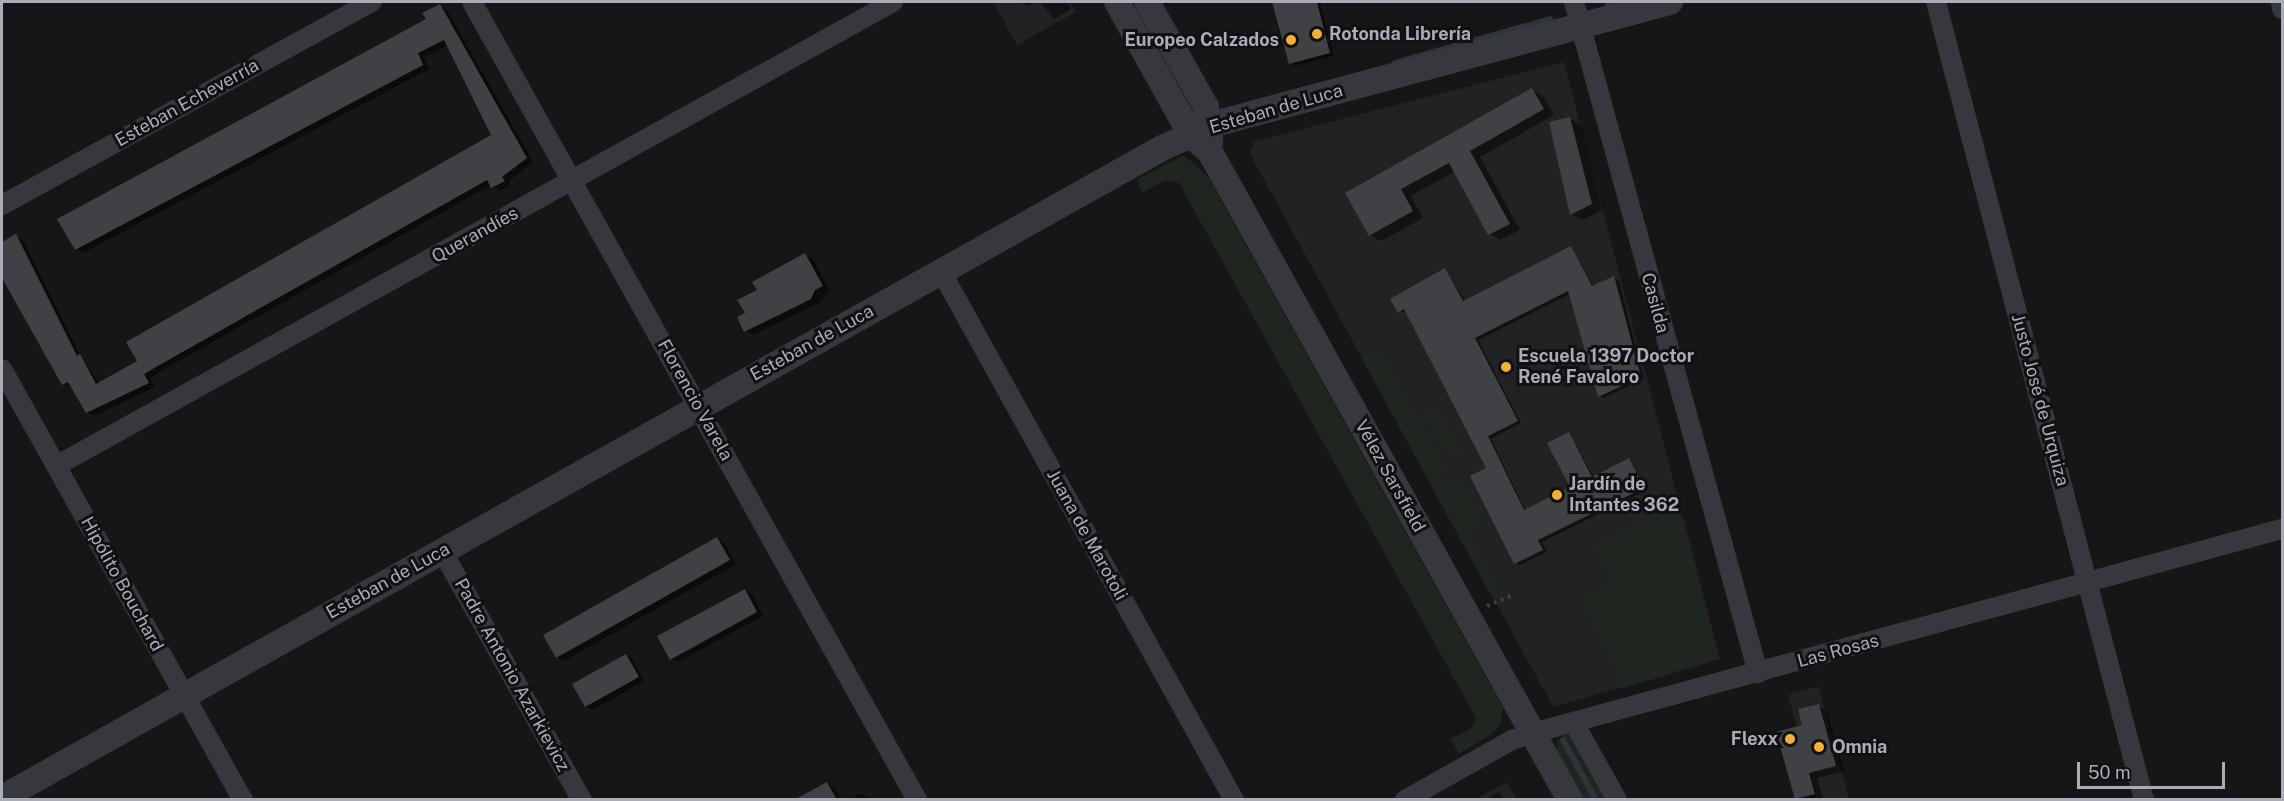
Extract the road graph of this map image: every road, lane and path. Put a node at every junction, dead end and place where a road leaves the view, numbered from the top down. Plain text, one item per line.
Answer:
1 (372, 2) edge
2 (472, 2) edge
3 (893, 2) edge
4 (1116, 2) edge
5 (1147, 2) edge
6 (1670, 2) edge
7 (1936, 2) edge
8 (2281, 2) edge
9 (2283, 9) edge
10 (1577, 14) edge
11 (1200, 131) junction
12 (573, 182) junction
13 (2, 205) edge
14 (941, 271) junction
15 (2, 369) edge
16 (699, 407) junction
17 (56, 466) junction
18 (2283, 529) edge
19 (442, 551) junction
20 (2088, 583) junction
21 (1513, 595) dead end
22 (1467, 615) junction
23 (1758, 673) junction
24 (184, 695) junction
25 (1574, 723) junction
26 (1533, 733) junction
27 (2, 798) edge
28 (243, 800) edge
29 (582, 800) edge
30 (917, 800) edge
31 (1234, 800) edge
32 (1405, 800) edge
33 (1570, 800) edge
34 (1617, 800) edge
35 (2144, 800) edge

1 - 13 street, Esteban Echeverría
2 - 12 street, Florencio Varela
3 - 12 street, Querandíes
4 - 11 street, Vélez Sarsfield
5 - 11 street
6 - 10 street, Esteban de Luca
7 - 20 street, Justo José de Urquiza
8 - 9 street
10 - 11 street, Esteban de Luca
10 - 23 street, Casilda
11 - 14 street, Esteban de Luca
11 - 22 street, Vélez Sarsfield
12 - 16 street, Florencio Varela
12 - 17 street, Querandíes
14 - 16 street, Esteban de Luca
14 - 31 street, Juana de Marotoli
15 - 17 street, Hipólito Bouchard
16 - 19 street, Esteban de Luca
16 - 30 street, Florencio Varela
17 - 24 street, Hipólito Bouchard
18 - 20 street, Las Rosas
19 - 24 street, Esteban de Luca
19 - 29 street, Padre Antonio Azarkievicz
20 - 23 street, Las Rosas
20 - 35 street, Justo José de Urquiza
21 - 22 path
22 - 26 street, Vélez Sarsfield
23 - 25 street, Las Rosas
24 - 27 street, Esteban de Luca
24 - 28 street, Hipólito Bouchard
25 - 26 street, Las Rosas
25 - 34 street
26 - 32 street, Las Rosas
26 - 33 street, Vélez Sarsfield

